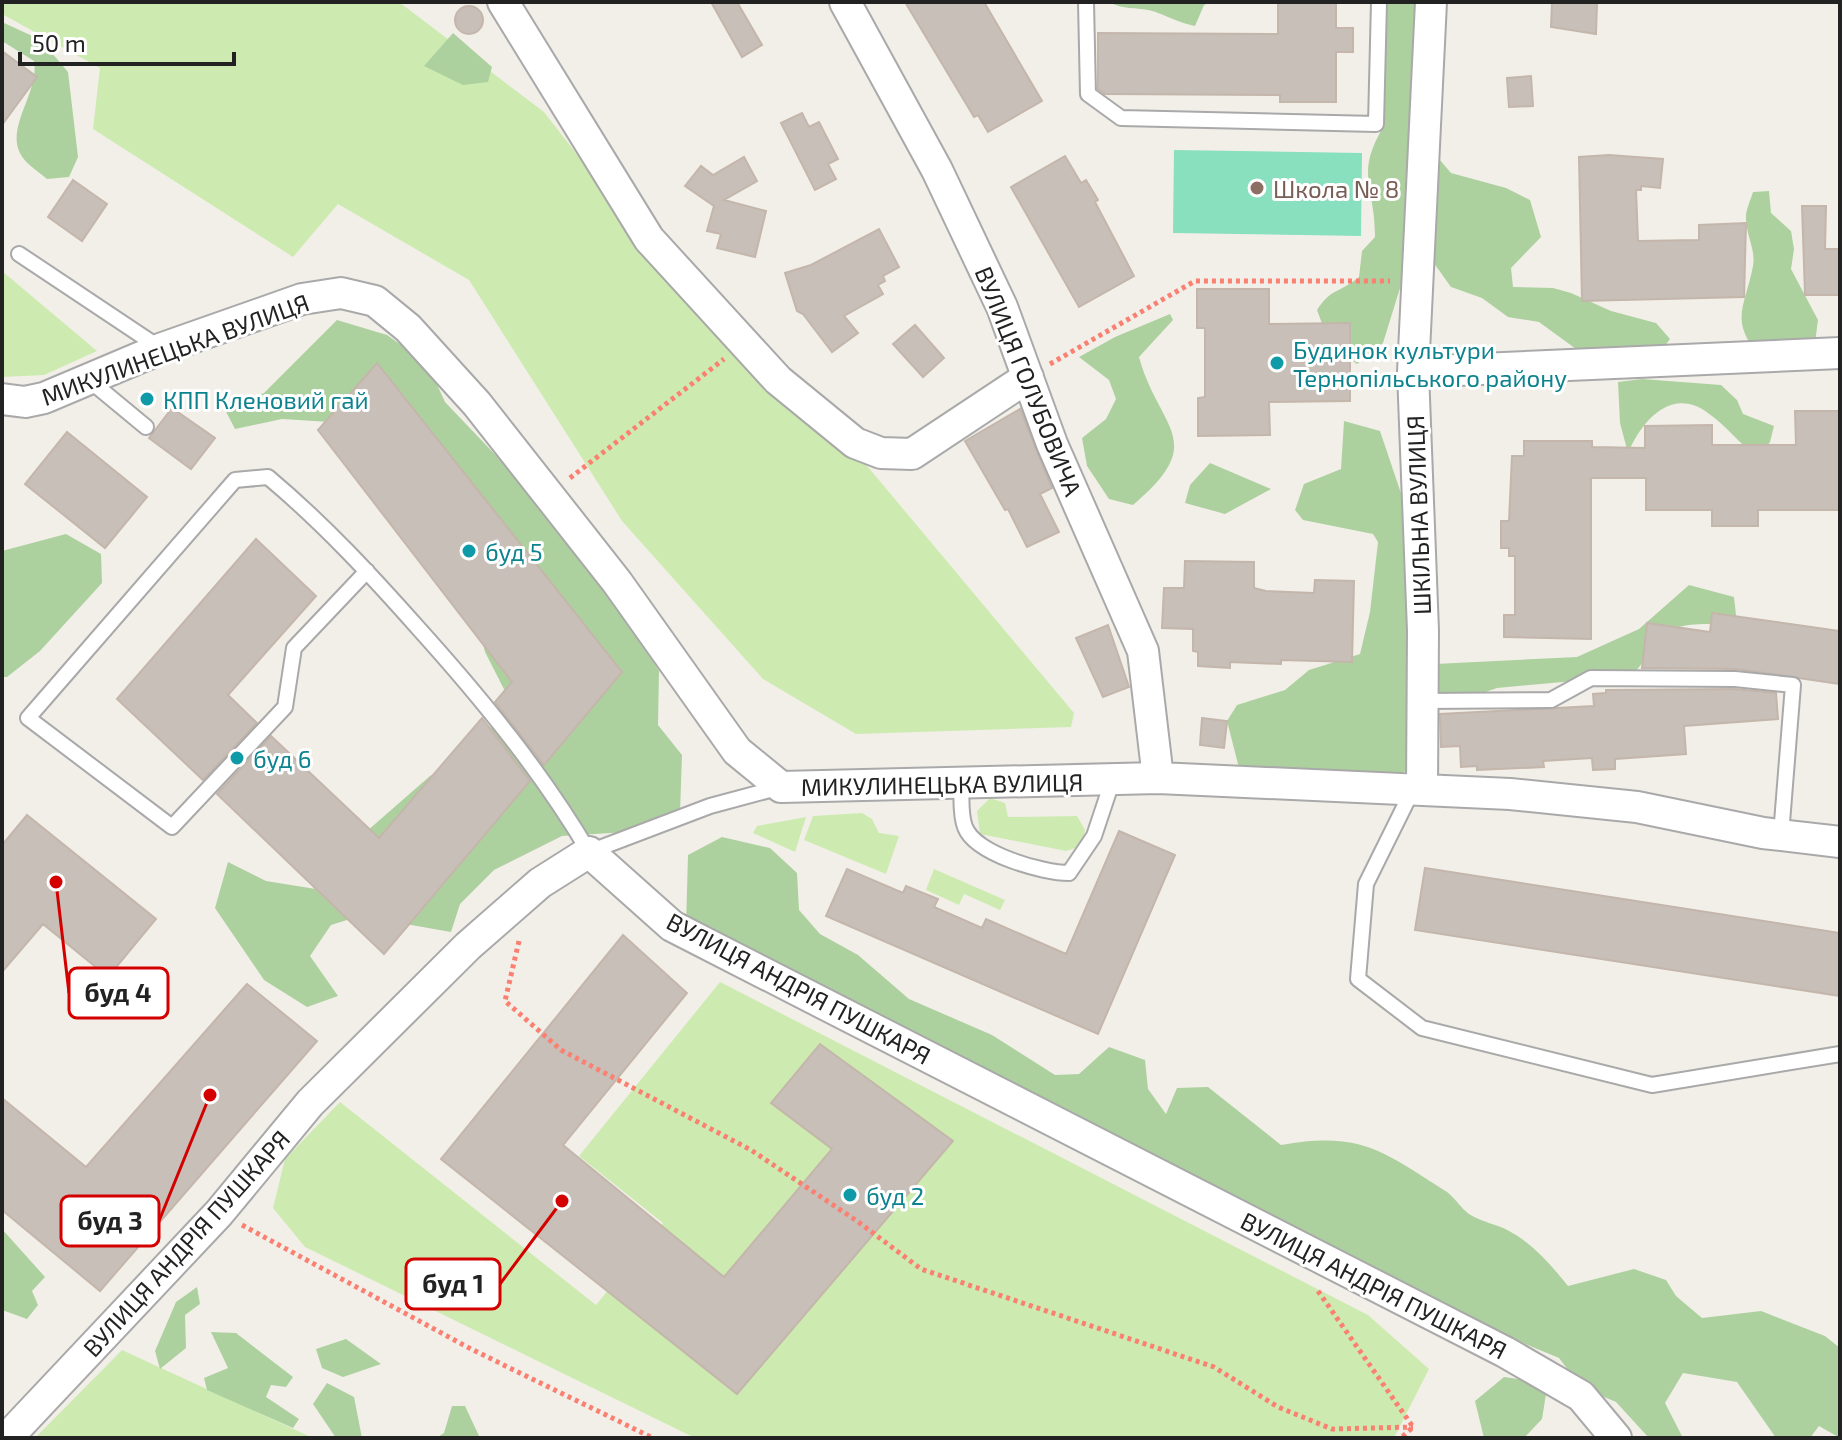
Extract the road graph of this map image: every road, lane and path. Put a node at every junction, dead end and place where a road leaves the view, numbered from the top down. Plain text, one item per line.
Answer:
1 (503, 2) edge
2 (845, 2) edge
3 (1086, 2) edge
4 (1379, 2) edge
5 (1431, 2) edge
6 (19, 254) dead end
7 (1417, 281) junction
8 (743, 344) junction
9 (160, 349) junction
10 (1840, 353) edge
11 (1413, 372) junction
12 (1028, 377) junction
13 (88, 379) junction
14 (2, 399) edge
15 (146, 427) dead end
16 (549, 494) junction
17 (367, 571) junction
18 (1422, 701) junction
19 (1158, 778) junction
20 (1113, 779) junction
21 (961, 784) junction
22 (781, 787) junction
23 (1417, 789) junction
24 (1781, 835) junction
25 (1840, 842) edge
26 (589, 852) junction
27 (524, 927) dead end
28 (1840, 1054) edge
29 (219, 1213) junction
30 (1317, 1288) dead end
31 (1413, 1427) junction
32 (7, 1438) edge
33 (653, 1438) edge
34 (1401, 1438) edge
35 (1616, 1438) edge

1 - 8 street
2 - 12 street, ВУЛИЦЯ ГОЛУБОВИЧА
3 - 4 lane
5 - 7 street, ШКІЛЬНА ВУЛИЦЯ
6 - 9 lane
7 - 11 street, ШКІЛЬНА ВУЛИЦЯ
7 - 12 path
8 - 12 street
8 - 16 path
9 - 13 street, МИКУЛИНЕЦЬКА ВУЛИЦЯ
9 - 16 street, МИКУЛИНЕЦЬКА ВУЛИЦЯ
10 - 11 street
11 - 18 street, ШКІЛЬНА ВУЛИЦЯ
12 - 19 street, ВУЛИЦЯ ГОЛУБОВИЧА
13 - 14 street, МИКУЛИНЕЦЬКА ВУЛИЦЯ
13 - 15 lane
16 - 22 street, МИКУЛИНЕЦЬКА ВУЛИЦЯ
17 - 17 lane
17 - 26 lane
18 - 23 street, ШКІЛЬНА ВУЛИЦЯ
18 - 24 lane
19 - 20 street, МИКУЛИНЕЦЬКА ВУЛИЦЯ
19 - 23 street, МИКУЛИНЕЦЬКА ВУЛИЦЯ
20 - 21 street, МИКУЛИНЕЦЬКА ВУЛИЦЯ
20 - 21 lane
21 - 22 street, МИКУЛИНЕЦЬКА ВУЛИЦЯ
22 - 26 lane
23 - 24 street, МИКУЛИНЕЦЬКА ВУЛИЦЯ
23 - 28 lane
24 - 25 street, МИКУЛИНЕЦЬКА ВУЛИЦЯ
26 - 29 street, ВУЛИЦЯ АНДРІЯ ПУШКАРЯ
26 - 35 street, ВУЛИЦЯ АНДРІЯ ПУШКАРЯ
27 - 31 path
29 - 32 street, ВУЛИЦЯ АНДРІЯ ПУШКАРЯ
29 - 33 path
30 - 31 path
31 - 34 path

